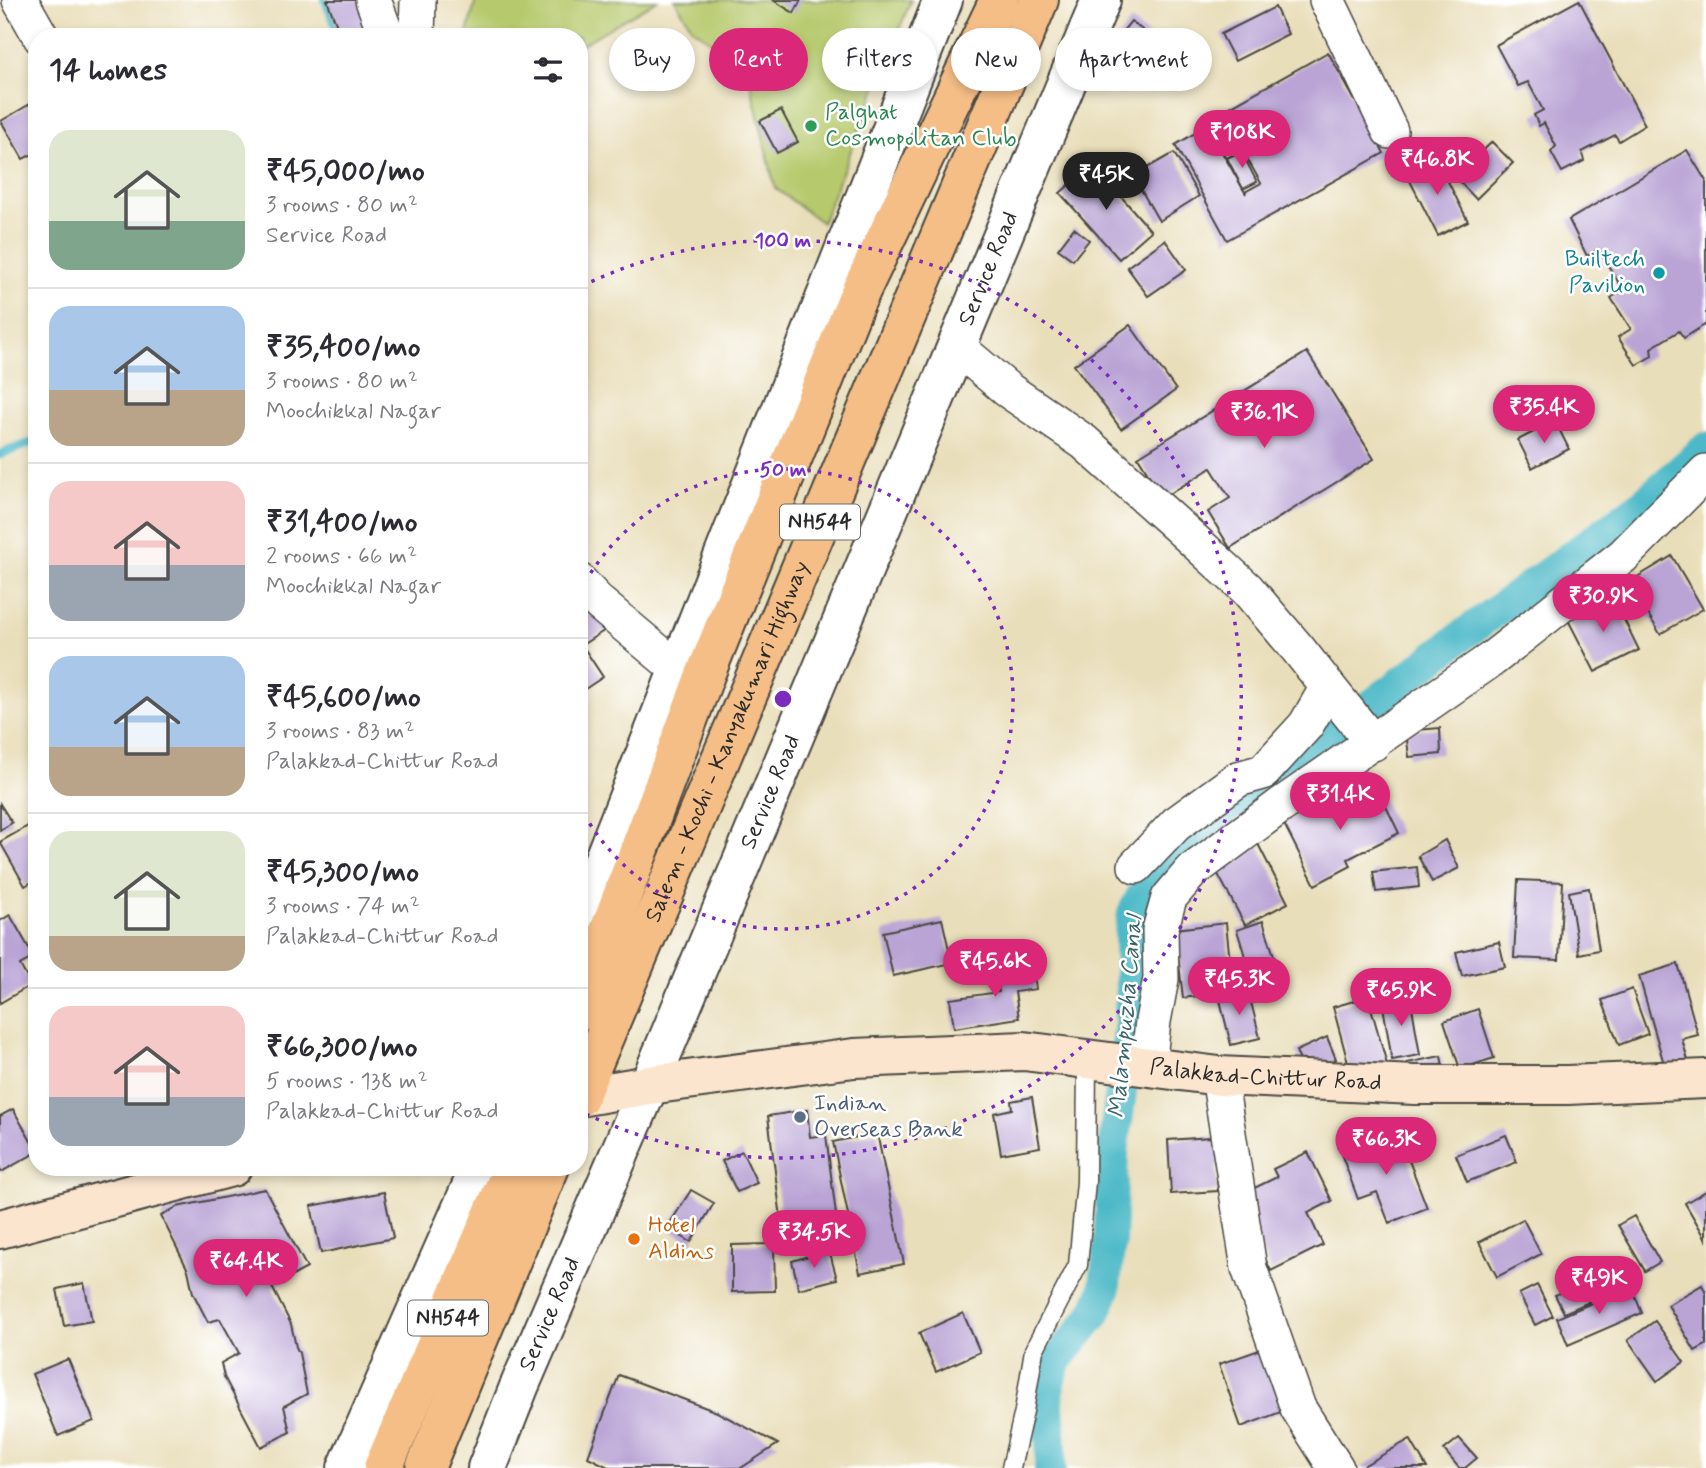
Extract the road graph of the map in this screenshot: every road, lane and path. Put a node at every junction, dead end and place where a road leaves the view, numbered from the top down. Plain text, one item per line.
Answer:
1 (20, 0) edge
2 (373, 0) edge
3 (418, 0) edge
4 (943, 0) edge
5 (999, 0) edge
6 (1039, 0) edge
7 (1101, 0) edge
8 (1327, 0) edge
9 (36, 28) edge
10 (384, 28) edge
11 (417, 28) edge
12 (1390, 131) dead end
13 (957, 347) junction
14 (1706, 471) edge
15 (588, 591) edge
16 (678, 670) junction
17 (1328, 687) junction
18 (1373, 743) junction
19 (1136, 866) dead end
20 (588, 875) edge
21 (588, 987) edge
22 (1088, 1059) junction
23 (1147, 1067) junction
24 (588, 1076) edge
25 (1219, 1076) junction
26 (1706, 1079) edge
27 (649, 1085) junction
28 (588, 1095) edge
29 (198, 1176) edge
30 (476, 1176) edge
31 (509, 1176) edge
32 (546, 1176) edge
33 (0, 1229) edge
34 (347, 1468) edge
35 (383, 1468) edge
36 (425, 1468) edge
37 (487, 1468) edge
38 (1011, 1468) edge
39 (1336, 1468) edge

1 - 9 street
2 - 10 street
3 - 11 street
4 - 16 street
5 - 21 highway, Salem - Kochi - Kanyakumari Highway / NH544
6 - 24 highway, Salem - Kochi - Kanyakumari Highway / NH544
7 - 13 street, Service Road
8 - 12 street
13 - 17 street
13 - 27 street, Service Road
14 - 18 street
15 - 16 street
16 - 20 street
17 - 18 street
17 - 19 street
18 - 23 street
22 - 23 main road, Palakkad-Chittur Road
22 - 27 main road, Palakkad-Chittur Road
22 - 38 lane
23 - 25 main road, Palakkad-Chittur Road
25 - 26 main road, Palakkad-Chittur Road
25 - 39 street
27 - 28 main road, Palakkad-Chittur Road
27 - 37 street, Service Road
29 - 33 main road
30 - 34 street
31 - 35 highway, NH544
32 - 36 highway, NH544

